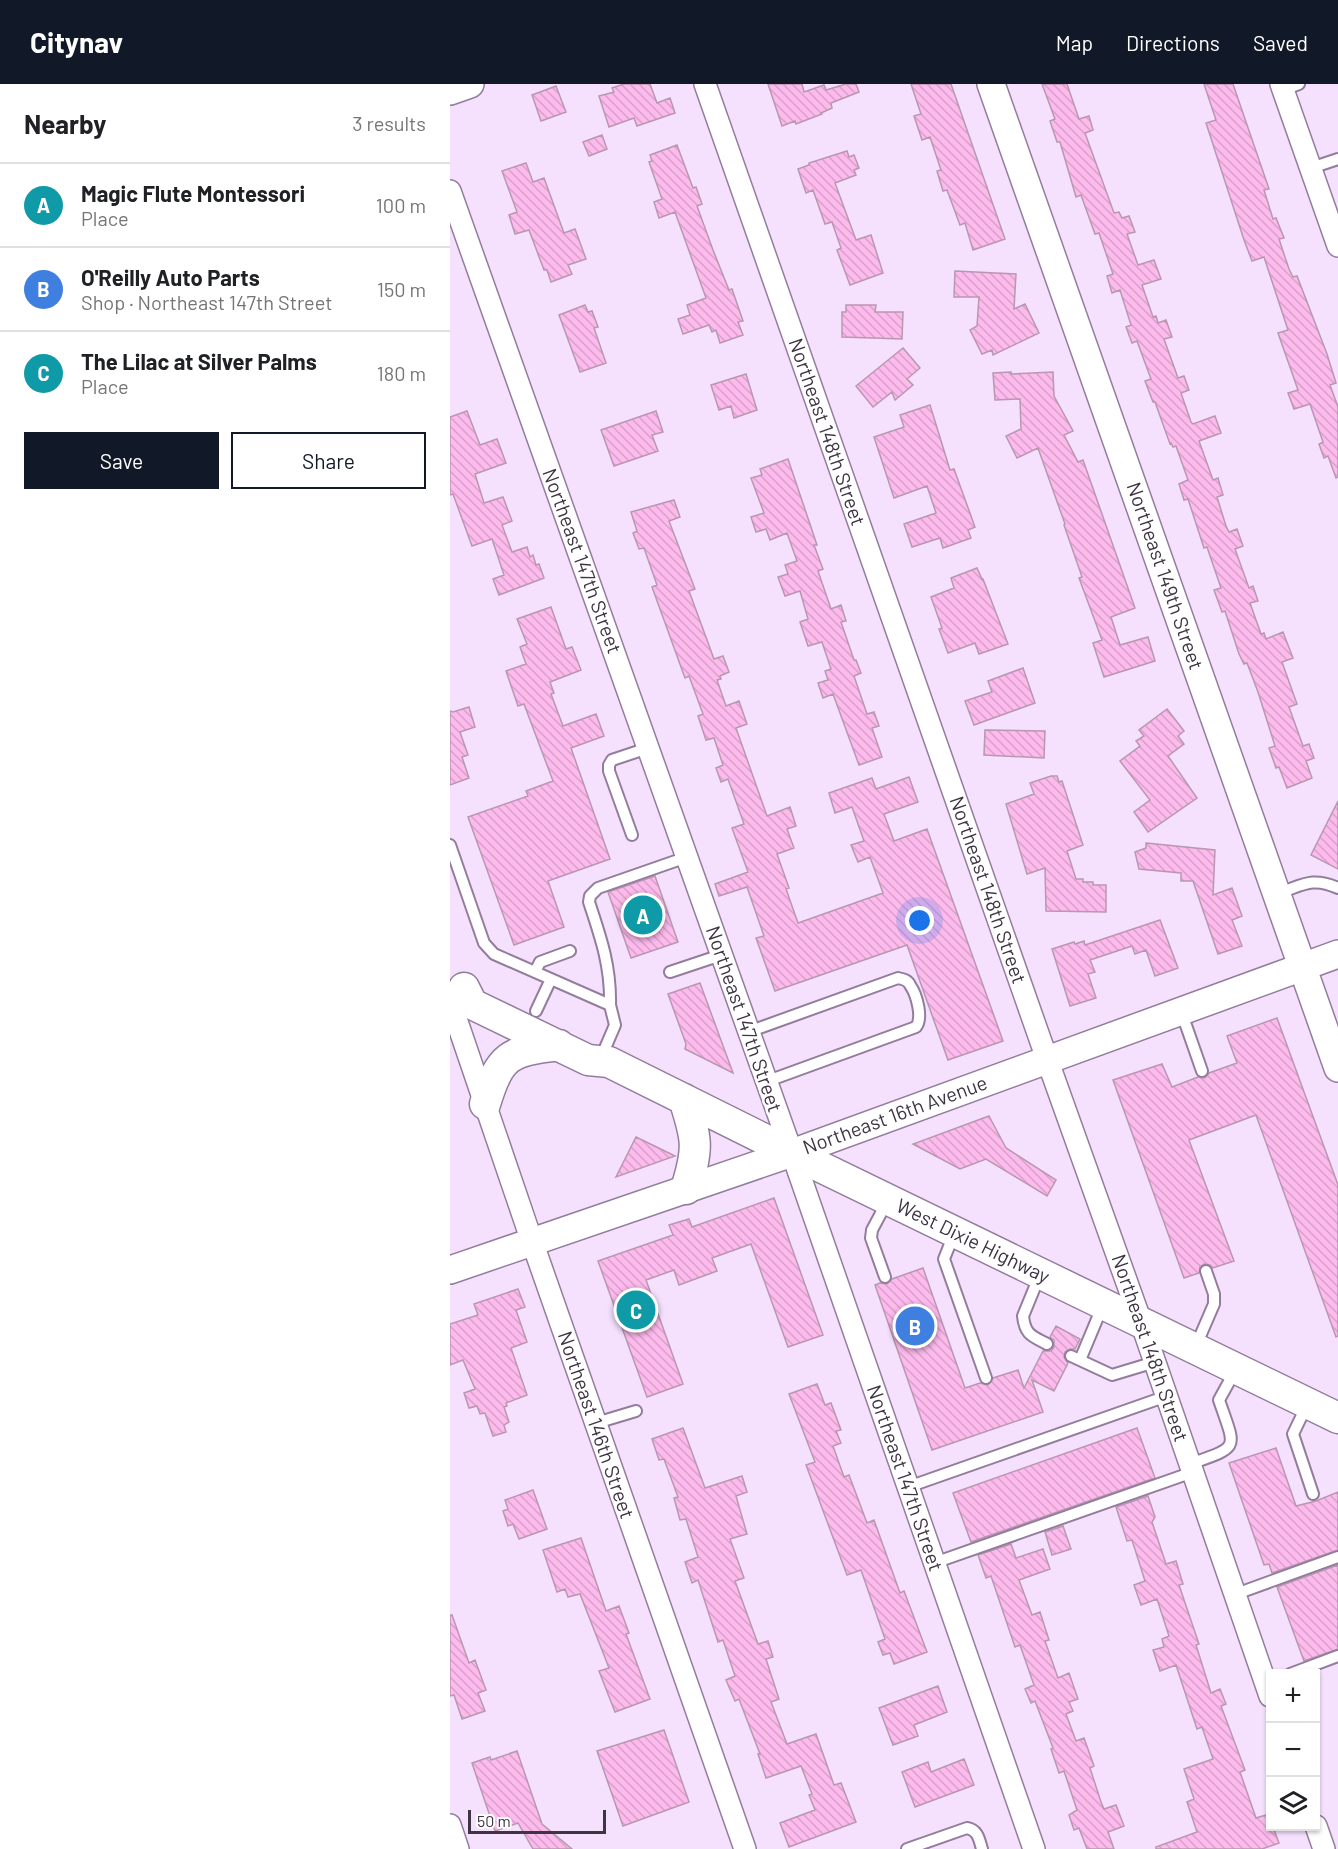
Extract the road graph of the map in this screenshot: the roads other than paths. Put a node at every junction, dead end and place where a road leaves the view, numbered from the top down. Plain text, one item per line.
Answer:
1 (470, 84) edge
2 (705, 84) edge
3 (992, 84) edge
4 (1288, 86) edge
5 (450, 91) edge
6 (1338, 159) edge
7 (1311, 168) junction
8 (450, 191) edge
9 (1336, 236) edge
10 (648, 748) junction
11 (632, 836) dead end
12 (450, 846) edge
13 (687, 857) junction
14 (1338, 888) edge
15 (1276, 894) junction
16 (570, 951) dead end
17 (1338, 954) edge
18 (721, 955) junction
19 (1302, 966) junction
20 (535, 972) junction
21 (670, 972) dead end
22 (551, 979) junction
23 (455, 990) edge
24 (610, 1005) junction
25 (536, 1011) junction
26 (1181, 1011) junction
27 (748, 1032) junction
28 (559, 1045) junction
29 (606, 1057) junction
30 (1047, 1059) junction
31 (1338, 1068) edge
32 (1202, 1071) dead end
33 (765, 1082) junction
34 (684, 1099) junction
35 (485, 1104) junction
36 (792, 1153) junction
37 (687, 1189) junction
38 (888, 1200) junction
39 (955, 1232) junction
40 (532, 1241) junction
41 (450, 1270) edge
42 (1206, 1271) dead end
43 (1041, 1274) junction
44 (885, 1277) dead end
45 (1104, 1304) junction
46 (1142, 1322) junction
47 (1047, 1344) dead end
48 (1195, 1348) junction
49 (1155, 1362) junction
50 (1236, 1368) junction
51 (986, 1378) dead end
52 (1167, 1396) junction
53 (1308, 1403) junction
54 (636, 1411) dead end
55 (1338, 1418) edge
56 (596, 1423) junction
57 (1192, 1468) junction
58 (908, 1487) junction
59 (1313, 1494) dead end
60 (1338, 1557) edge
61 (934, 1563) junction
62 (1236, 1594) junction
63 (1338, 1656) edge
64 (1303, 1669) edge
65 (1266, 1678) edge
66 (450, 1825) edge
67 (1318, 1831) edge
68 (458, 1849) edge
69 (745, 1849) edge
70 (906, 1849) edge
71 (982, 1849) edge
72 (1034, 1849) edge
73 (1324, 1849) edge

1 - 5 street
2 - 30 street, Northeast 148th Street
3 - 15 street, Northeast 149th Street
4 - 7 street
6 - 7 lane
7 - 9 street
8 - 10 street, Northeast 147th Street
10 - 11 lane
10 - 13 street, Northeast 147th Street
12 - 20 lane
13 - 18 street, Northeast 147th Street
13 - 24 lane
14 - 15 lane
15 - 19 street, Northeast 149th Street
16 - 20 lane
17 - 19 street, Northeast 16th Avenue
18 - 21 lane
18 - 27 street, Northeast 147th Street
19 - 26 street, Northeast 16th Avenue
19 - 31 street, Northeast 149th Street
20 - 22 lane
22 - 24 lane
22 - 25 lane
23 - 25 main road, West Dixie Highway
23 - 28 main road, West Dixie Highway
23 - 35 street, Northeast 146th Street
24 - 29 lane
25 - 29 main road, West Dixie Highway
26 - 30 street, Northeast 16th Avenue
26 - 32 lane
27 - 33 street, Northeast 147th Street
27 - 33 lane
28 - 29 main road, West Dixie Highway
28 - 35 main road
29 - 34 main road, West Dixie Highway
30 - 36 street, Northeast 16th Avenue
30 - 46 street, Northeast 148th Street
33 - 36 street, Northeast 147th Street
34 - 36 main road, West Dixie Highway
34 - 37 main road
35 - 40 street, Northeast 146th Street
36 - 37 street, Northeast 16th Avenue
36 - 38 main road, West Dixie Highway
36 - 58 street, Northeast 147th Street
37 - 40 street, Northeast 16th Avenue
38 - 39 main road, West Dixie Highway
38 - 44 lane
39 - 43 main road, West Dixie Highway
39 - 51 lane
40 - 41 street, Northeast 16th Avenue
40 - 56 street, Northeast 146th Street
42 - 48 lane
43 - 45 main road, West Dixie Highway
43 - 47 lane
45 - 46 main road, West Dixie Highway
45 - 49 lane
46 - 48 main road, West Dixie Highway
46 - 49 street, Northeast 148th Street
48 - 50 main road, West Dixie Highway
49 - 52 street, Northeast 148th Street
50 - 53 main road, West Dixie Highway
50 - 57 lane
52 - 57 street, Northeast 148th Street
52 - 58 lane
53 - 55 main road, West Dixie Highway
53 - 59 lane
54 - 56 lane
56 - 69 street, Northeast 146th Street
57 - 61 lane
57 - 62 street, Northeast 148th Street
58 - 61 street, Northeast 147th Street
60 - 62 lane
61 - 72 street, Northeast 147th Street
62 - 65 street, Northeast 148th Street
63 - 64 lane
66 - 68 street
67 - 73 street
70 - 71 lane

